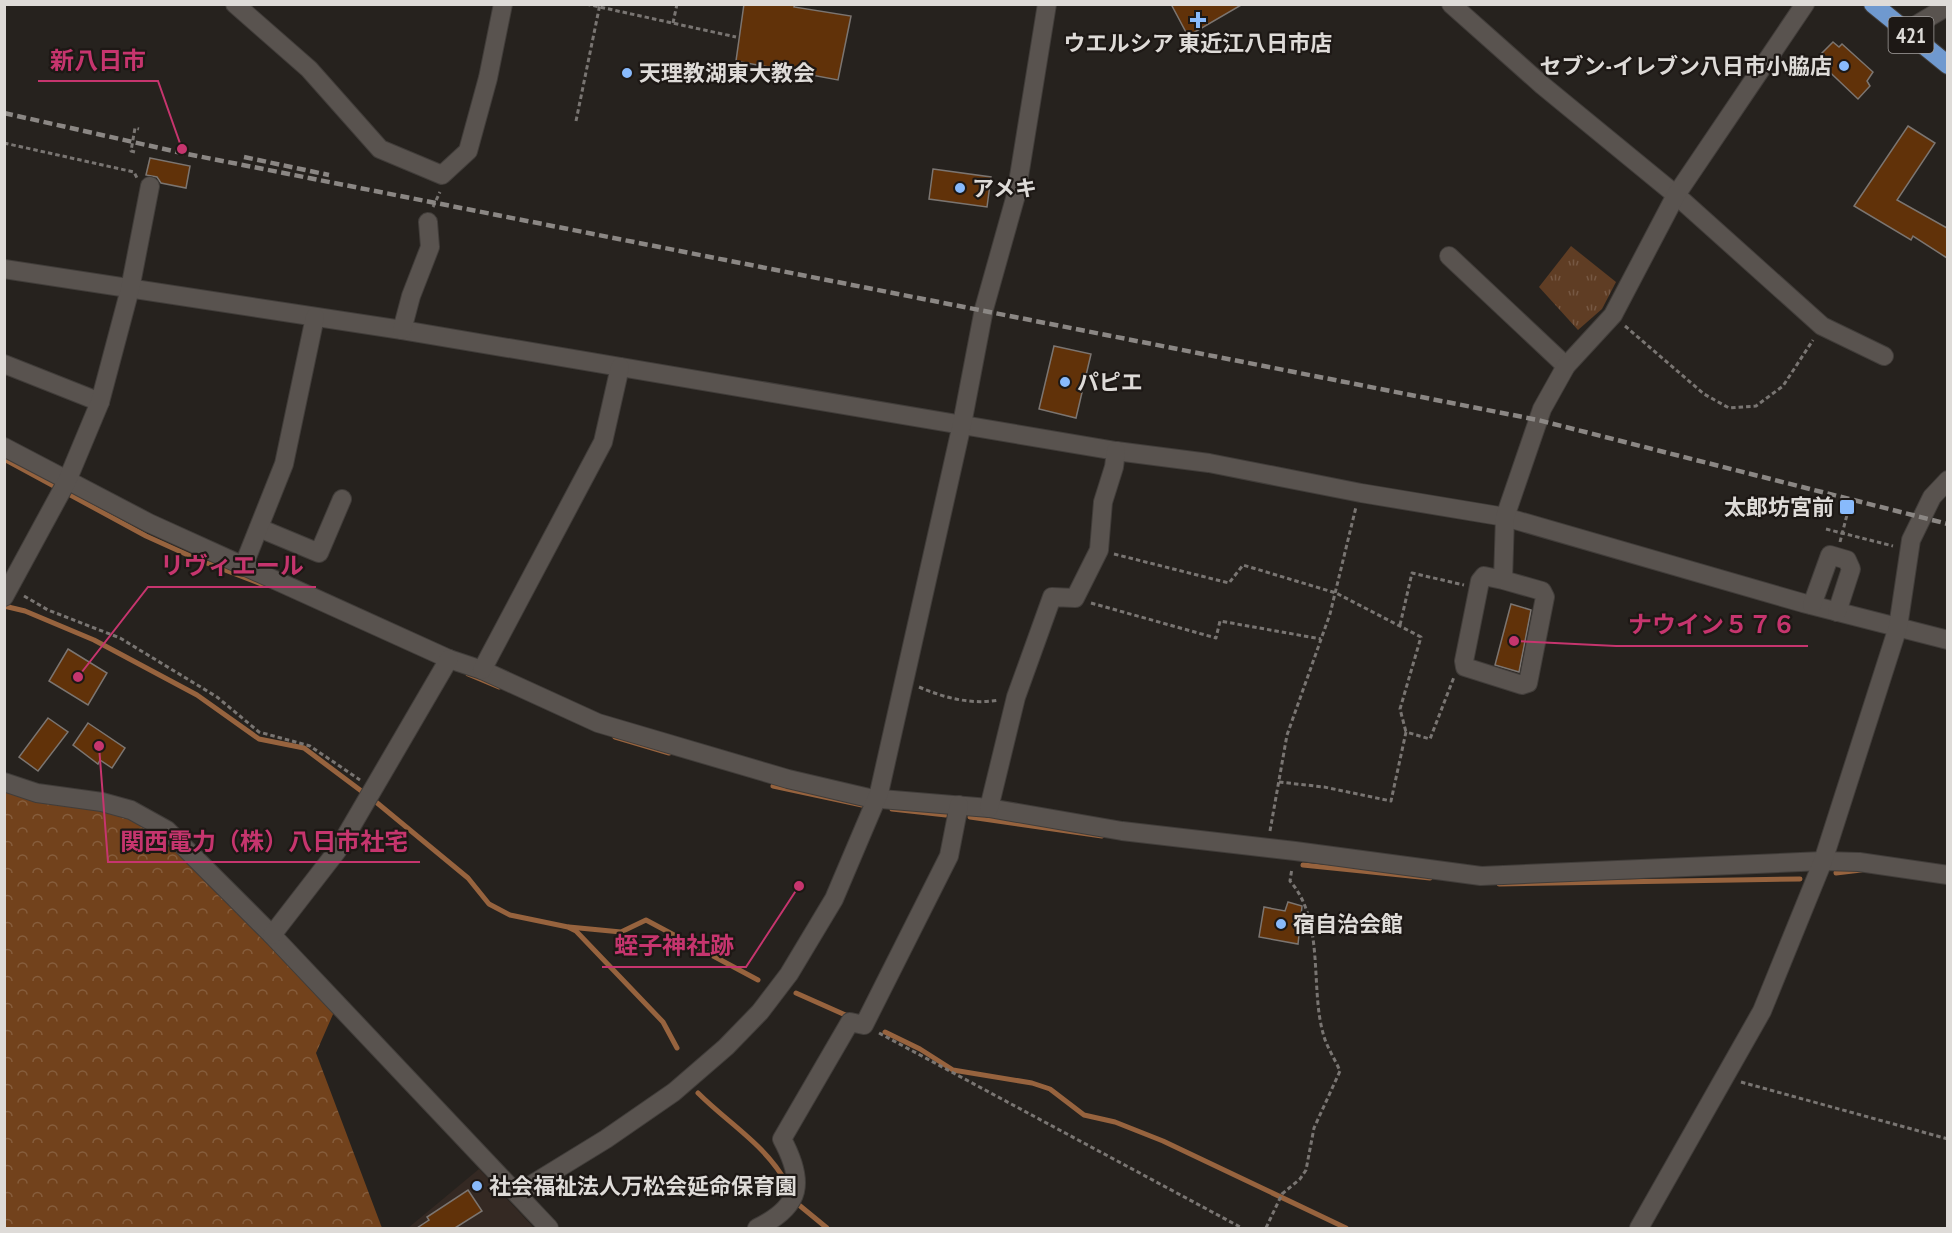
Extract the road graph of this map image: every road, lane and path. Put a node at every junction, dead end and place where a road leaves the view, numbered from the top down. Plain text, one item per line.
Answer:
1 (235, 4) edge
2 (503, 4) edge
3 (586, 4) edge
4 (677, 4) edge
5 (1047, 4) edge
6 (1451, 4) edge
7 (1805, 4) edge
8 (1873, 4) edge
9 (600, 6) edge
10 (1947, 6) edge
11 (673, 23) junction
12 (1906, 31) junction
13 (736, 37) dead end
14 (1947, 65) edge
15 (576, 121) dead end
16 (139, 129) dead end
17 (4, 143) edge
18 (135, 152) dead end
19 (442, 175) junction
20 (150, 186) dead end
21 (1676, 195) junction
22 (147, 204) junction
23 (428, 222) joint
24 (1449, 256) dead end
25 (4, 269) edge
26 (130, 289) junction
27 (1613, 315) junction
28 (315, 317) junction
29 (1822, 326) junction
30 (402, 330) junction
31 (1884, 356) dead end
32 (4, 364) edge
33 (1566, 366) junction
34 (620, 367) junction
35 (100, 402) junction
36 (962, 424) junction
37 (4, 447) edge
38 (1116, 450) junction
39 (1947, 480) edge
40 (67, 481) junction
41 (1361, 493) junction
42 (342, 499) dead end
43 (1848, 512) dead end
44 (1505, 517) junction
45 (259, 528) junction
46 (1826, 529) dead end
47 (1842, 533) junction
48 (1099, 550) junction
49 (1838, 550) dead end
50 (1909, 551) junction
51 (243, 567) junction
52 (1503, 580) junction
53 (1478, 589) junction
54 (8, 592) edge
55 (1336, 592) junction
56 (1075, 598) junction
57 (1812, 605) junction
58 (1837, 612) junction
59 (1400, 625) junction
60 (1898, 627) junction
61 (1321, 639) junction
62 (1947, 640) edge
63 (449, 659) junction
64 (1465, 667) junction
65 (482, 670) junction
66 (904, 682) junction
67 (1016, 697) junction
68 (1406, 732) junction
69 (4, 782) edge
70 (1279, 782) junction
71 (374, 790) junction
72 (877, 798) junction
73 (959, 805) junction
74 (989, 808) junction
75 (1268, 848) junction
76 (1295, 851) junction
77 (1823, 861) junction
78 (1947, 875) edge
79 (272, 934) junction
80 (864, 1025) junction
81 (1724, 1077) junction
82 (1947, 1139) edge
83 (518, 1193) junction
84 (549, 1228) edge
85 (757, 1228) edge
86 (1242, 1228) edge
87 (1266, 1228) edge
88 (1639, 1228) edge

1 - 19 street
2 - 19 street
3 - 9 path
4 - 11 path
5 - 36 street
6 - 21 street
7 - 21 street
8 - 12 highway, 421
9 - 11 path
9 - 15 path
10 - 12 street
11 - 13 path
12 - 14 highway, 421
16 - 18 path
17 - 22 path
19 - 23 path
20 - 22 street
21 - 27 street
21 - 29 street
22 - 26 street
23 - 30 street
24 - 33 street
25 - 26 street
26 - 28 street
26 - 35 street
27 - 29 path
27 - 33 street
28 - 30 street
28 - 45 street
29 - 31 street
30 - 34 street
32 - 35 street
33 - 44 street
34 - 36 street
34 - 65 street
35 - 40 street
36 - 38 street
36 - 66 street
37 - 40 street
38 - 41 street
38 - 48 street
39 - 50 street
40 - 51 street
40 - 54 street
41 - 44 street
41 - 55 path
42 - 45 street
43 - 47 path
44 - 52 street
44 - 57 street
45 - 51 street
46 - 47 path
47 - 49 path
47 - 50 path
48 - 55 path
48 - 56 street
50 - 60 street
51 - 63 street
52 - 53 street
52 - 64 street
53 - 59 path
53 - 64 street
54 - 71 path
55 - 59 path
55 - 61 path
56 - 61 path
56 - 67 street
57 - 58 street
57 - 58 street
58 - 60 street
59 - 68 path
60 - 62 street
60 - 77 street
61 - 70 path
63 - 65 street
63 - 71 street
64 - 68 path
65 - 72 street
66 - 67 path
66 - 72 street
67 - 74 street
68 - 70 path
69 - 79 street
70 - 75 path
71 - 79 street
72 - 73 street
72 - 83 street
73 - 74 street
73 - 80 street
74 - 75 street
75 - 76 street
76 - 77 street
76 - 87 path
77 - 78 street
77 - 81 street
79 - 83 street
80 - 85 street
80 - 86 path
81 - 82 path
81 - 88 street
83 - 84 street

